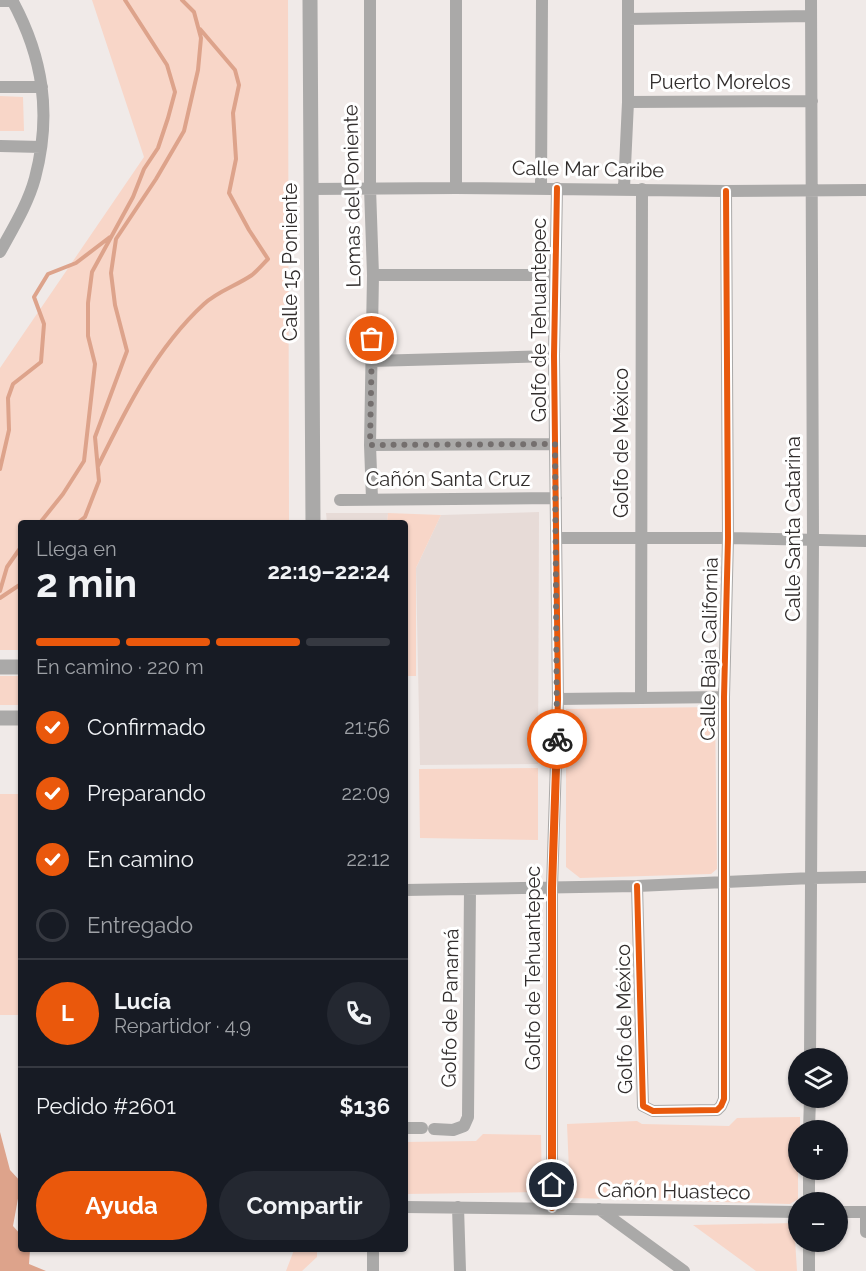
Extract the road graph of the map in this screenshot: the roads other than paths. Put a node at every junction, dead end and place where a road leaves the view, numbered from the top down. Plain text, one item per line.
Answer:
1 (310, 0) edge
2 (370, 0) edge
3 (456, 0) edge
4 (542, 0) edge
5 (628, 0) edge
6 (811, 0) edge
7 (0, 1) edge
8 (13, 1) edge
9 (811, 16) junction
10 (628, 19) junction
11 (0, 87) edge
12 (42, 87) junction
13 (812, 101) junction
14 (628, 102) junction
15 (0, 146) edge
16 (41, 147) junction
17 (370, 188) junction
18 (456, 188) junction
19 (541, 188) junction
20 (557, 188) junction
21 (624, 188) junction
22 (310, 189) junction
23 (642, 189) junction
24 (812, 189) junction
25 (866, 190) edge
26 (726, 191) junction
27 (6, 230) edge
28 (0, 252) edge
29 (373, 275) junction
30 (555, 275) junction
31 (554, 356) junction
32 (371, 361) junction
33 (555, 444) junction
34 (370, 445) junction
35 (556, 498) junction
36 (372, 499) junction
37 (340, 500) dead end
38 (313, 520) edge
39 (556, 538) junction
40 (640, 538) junction
41 (728, 538) junction
42 (813, 540) junction
43 (866, 541) edge
44 (0, 667) edge
45 (18, 667) edge
46 (724, 697) junction
47 (641, 698) junction
48 (558, 699) junction
49 (0, 718) edge
50 (18, 718) edge
51 (866, 877) edge
52 (812, 878) junction
53 (725, 883) junction
54 (637, 886) junction
55 (552, 888) junction
56 (470, 889) junction
57 (408, 890) edge
58 (810, 1048) edge
59 (721, 1106) joint
60 (408, 1128) edge
61 (408, 1207) edge
62 (458, 1207) junction
63 (552, 1208) junction
64 (599, 1209) junction
65 (788, 1212) edge
66 (848, 1212) edge
67 (866, 1212) edge
68 (866, 1232) edge
69 (373, 1252) edge
70 (808, 1252) edge
71 (373, 1271) edge
72 (460, 1271) edge
73 (684, 1271) edge
74 (808, 1271) edge

1 - 22 street, Calle 15 Poniente
2 - 17 street, Lomas del Poniente
3 - 18 street
4 - 19 street, Golfo de Tehuantepec
5 - 10 street
6 - 9 street, Calle Santa Catarina
7 - 8 street
8 - 12 street
9 - 10 street
9 - 13 street, Calle Santa Catarina
10 - 14 street
11 - 12 street
12 - 16 street
13 - 14 street, Puerto Morelos
13 - 24 street, Calle Santa Catarina
14 - 21 street
15 - 16 street
16 - 27 street
17 - 18 street, Calle Mar Caribe
17 - 22 street, Calle Mar Caribe
17 - 29 street, Lomas del Poniente
18 - 19 street, Calle Mar Caribe
19 - 20 street, Calle Mar Caribe
20 - 21 street, Calle Mar Caribe
20 - 30 street, Golfo de Tehuantepec
21 - 23 street, Calle Mar Caribe
22 - 38 street, Calle 15 Poniente
23 - 26 street, Calle Mar Caribe
23 - 40 street, Golfo de México
24 - 25 street, Calle Mar Caribe
24 - 26 street, Calle Mar Caribe
24 - 42 street, Calle Santa Catarina
26 - 41 street, Calle Baja California
27 - 28 street
29 - 30 street
29 - 32 street, Lomas del Poniente
30 - 31 street, Golfo de Tehuantepec
31 - 32 street
31 - 33 street, Golfo de Tehuantepec
32 - 34 street, Lomas del Poniente
33 - 34 street
33 - 35 street, Golfo de Tehuantepec
34 - 36 street, Lomas del Poniente
35 - 36 street, Cañón Santa Cruz
35 - 39 street, Golfo de Tehuantepec
36 - 37 street, Cañón Santa Cruz
39 - 40 street
39 - 48 street, Golfo de Tehuantepec
40 - 41 street
40 - 47 street, Golfo de México
41 - 42 street
41 - 46 street, Calle Baja California
42 - 43 street
42 - 52 street, Calle Santa Catarina
44 - 45 street
46 - 47 street
46 - 53 street, Calle Baja California
47 - 48 street
48 - 55 street, Golfo de Tehuantepec
49 - 50 street
51 - 52 street
52 - 53 street
52 - 58 street, Calle Santa Catarina
53 - 54 street
53 - 59 street, Calle Baja California
54 - 55 street
54 - 59 street, Golfo de México
55 - 56 street
55 - 63 street, Golfo de Tehuantepec
56 - 57 street
56 - 60 street, Golfo de Panamá
61 - 62 street, Cañón Huasteco
62 - 63 street, Cañón Huasteco
62 - 72 street
63 - 64 street, Cañón Huasteco
64 - 65 street, Cañón Huasteco
64 - 73 street
66 - 67 street
67 - 68 street
69 - 71 street
70 - 74 street

